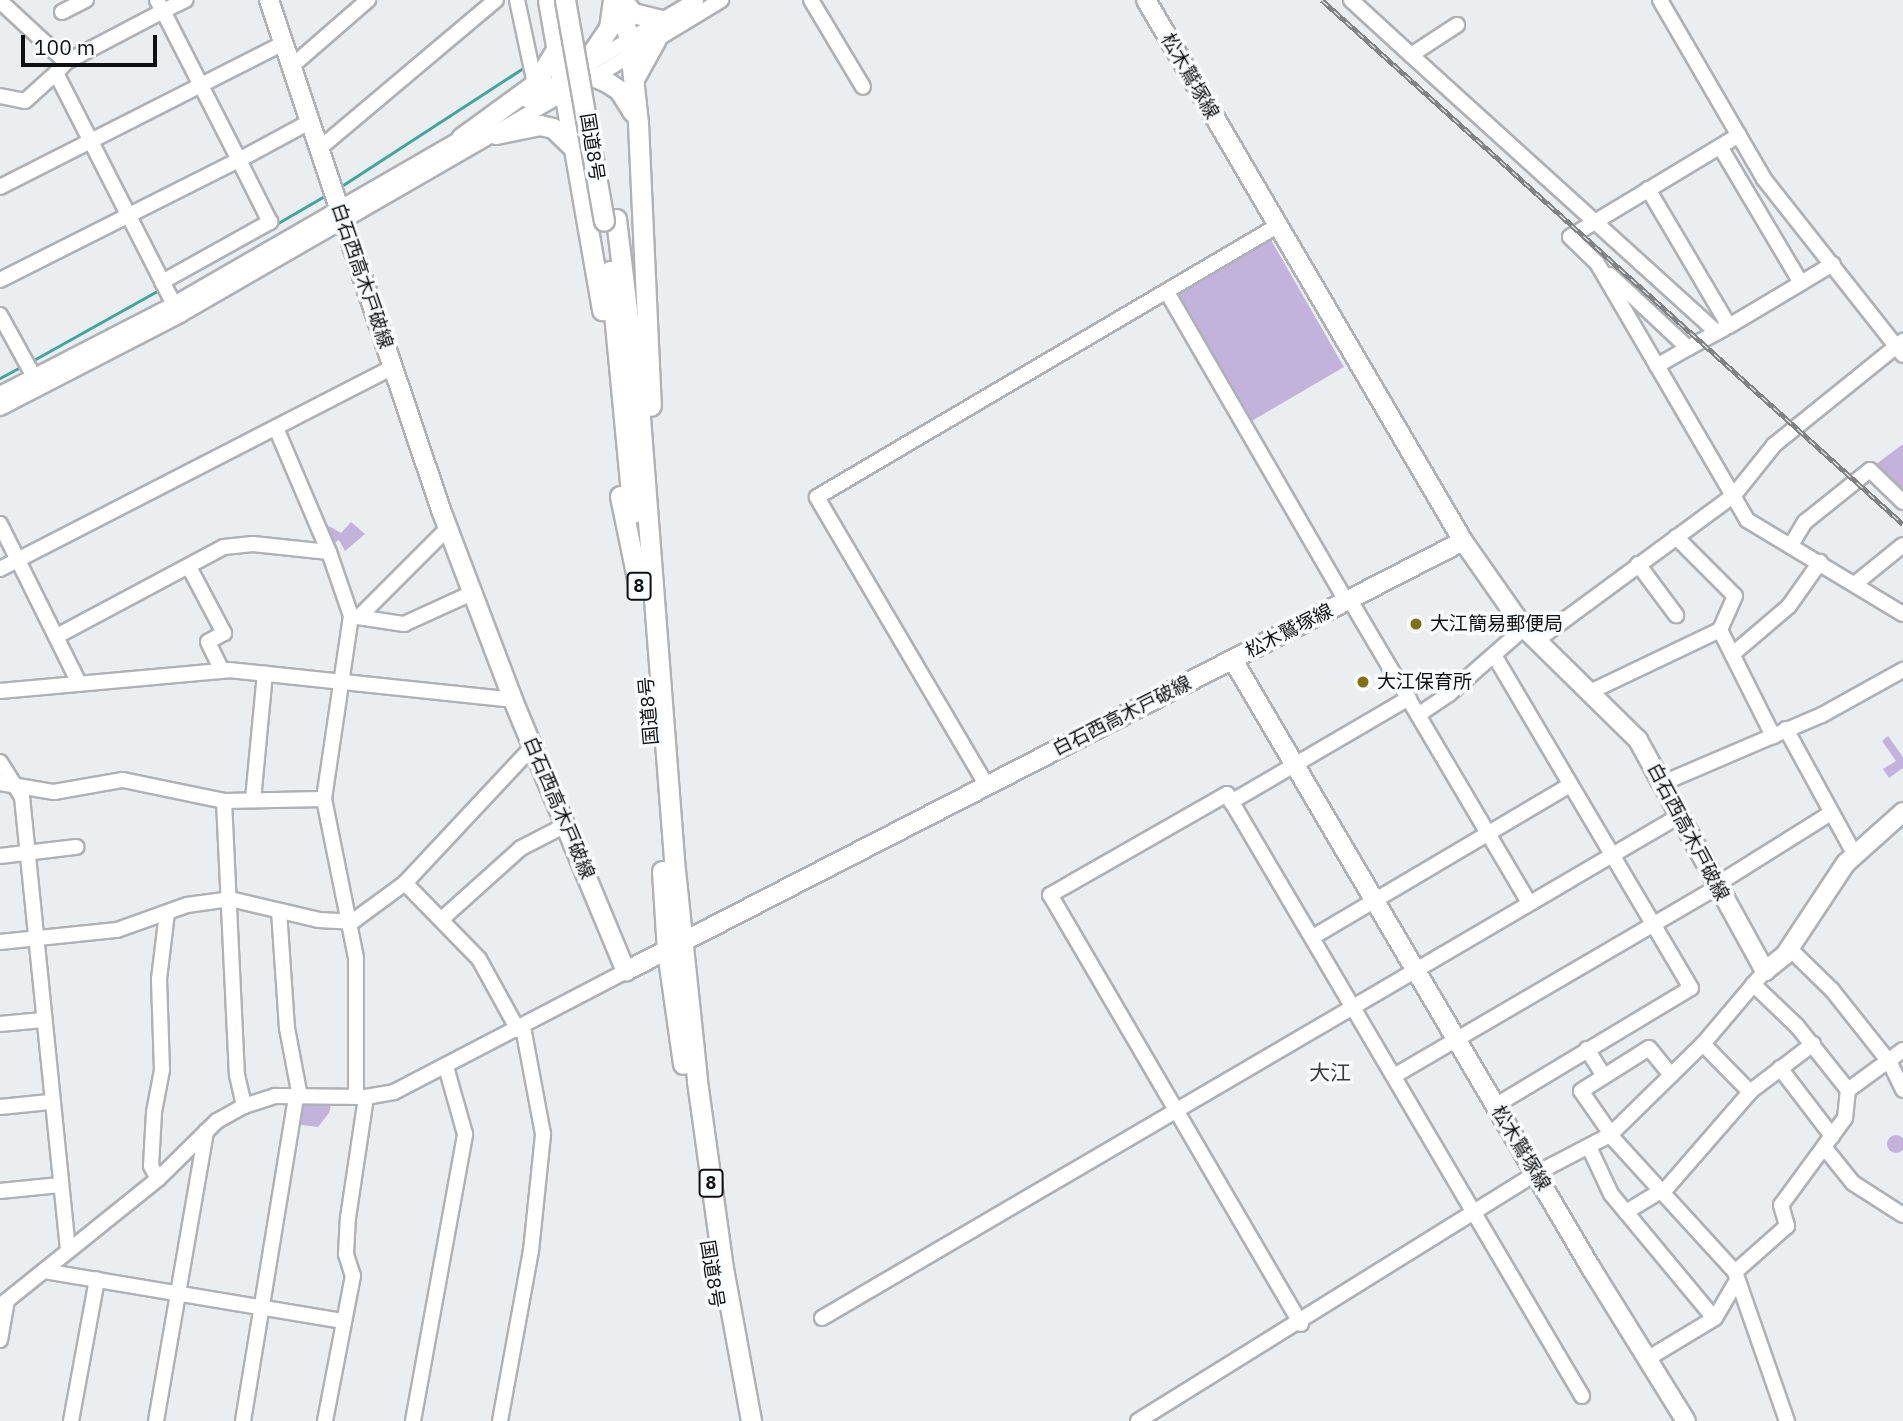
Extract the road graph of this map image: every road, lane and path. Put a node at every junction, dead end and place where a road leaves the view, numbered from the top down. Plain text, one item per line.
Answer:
1 (86, 0) edge
2 (186, 0) edge
3 (269, 0) edge
4 (368, 0) edge
5 (496, 0) edge
6 (517, 0) edge
7 (548, 0) edge
8 (565, 0) edge
9 (577, 0) edge
10 (613, 0) edge
11 (621, 0) edge
12 (696, 0) edge
13 (721, 0) edge
14 (811, 0) edge
15 (1146, 0) edge
16 (1351, 0) edge
17 (1660, 0) edge
18 (4, 3) edge
19 (160, 6) edge
20 (62, 12) dead end
21 (662, 20) junction
22 (1457, 25) dead end
23 (656, 39) junction
24 (284, 43) junction
25 (630, 47) junction
26 (557, 48) junction
27 (1410, 55) junction
28 (292, 66) junction
29 (61, 67) junction
30 (577, 79) junction
31 (634, 83) junction
32 (535, 84) junction
33 (201, 85) junction
34 (863, 87) dead end
35 (0, 96) edge
36 (638, 123) junction
37 (302, 126) dead end
38 (496, 134) junction
39 (1739, 135) junction
40 (461, 138) junction
41 (90, 141) junction
42 (320, 148) junction
43 (574, 148) junction
44 (1721, 148) junction
45 (239, 159) junction
46 (0, 187) edge
47 (1648, 189) junction
48 (129, 215) junction
49 (342, 216) junction
50 (610, 220) junction
51 (1594, 222) junction
52 (1278, 226) junction
53 (1597, 263) junction
54 (1833, 264) junction
55 (0, 280) edge
56 (162, 282) junction
57 (1801, 283) junction
58 (1167, 292) junction
59 (177, 310) junction
60 (0, 315) edge
61 (1723, 329) junction
62 (1688, 348) junction
63 (1901, 348) edge
64 (1657, 366) junction
65 (393, 367) junction
66 (37, 382) junction
67 (0, 394) edge
68 (0, 408) edge
69 (276, 428) junction
70 (1734, 495) junction
71 (1903, 502) edge
72 (0, 524) edge
73 (448, 528) junction
74 (1676, 537) junction
75 (1463, 541) junction
76 (1791, 545) junction
77 (1903, 545) edge
78 (329, 552) junction
79 (18, 560) junction
80 (1820, 562) junction
81 (1638, 564) junction
82 (190, 567) junction
83 (0, 569) edge
84 (1856, 583) junction
85 (639, 588) junction
86 (472, 593) junction
87 (1348, 601) junction
88 (1903, 614) edge
89 (356, 615) junction
90 (1676, 615) dead end
91 (655, 625) junction
92 (1524, 628) junction
93 (1720, 630) junction
94 (57, 636) junction
95 (1540, 638) junction
96 (1734, 653) junction
97 (1494, 655) junction
98 (1233, 660) junction
99 (1903, 670) edge
100 (222, 671) junction
101 (265, 674) junction
102 (339, 682) junction
103 (79, 683) junction
104 (0, 691) edge
105 (1592, 691) junction
106 (1409, 698) junction
107 (513, 700) junction
108 (1419, 715) junction
109 (1779, 733) junction
110 (533, 746) junction
111 (0, 762) edge
112 (1297, 765) junction
113 (0, 783) edge
114 (1663, 783) junction
115 (1570, 785) junction
116 (987, 786) junction
117 (18, 787) junction
118 (324, 799) junction
119 (253, 800) junction
120 (224, 802) junction
121 (1231, 802) junction
122 (1903, 813) edge
123 (1829, 814) junction
124 (1679, 816) junction
125 (566, 825) junction
126 (1487, 834) junction
127 (76, 847) dead end
128 (28, 853) junction
129 (1855, 855) junction
130 (0, 856) edge
131 (1612, 856) junction
132 (405, 883) junction
133 (1716, 886) junction
134 (230, 899) junction
135 (1375, 900) junction
136 (1529, 903) junction
137 (279, 911) junction
138 (167, 913) junction
139 (443, 918) junction
140 (352, 922) junction
141 (1653, 923) junction
142 (1313, 937) junction
143 (36, 939) junction
144 (0, 942) edge
145 (675, 947) junction
146 (1790, 948) junction
147 (635, 967) junction
148 (1416, 973) junction
149 (1759, 978) junction
150 (1354, 1006) junction
151 (43, 1020) junction
152 (0, 1024) edge
153 (520, 1028) junction
154 (1456, 1040) junction
155 (1703, 1044) junction
156 (1812, 1044) junction
157 (1587, 1049) junction
158 (1903, 1050) edge
159 (1890, 1063) junction
160 (446, 1067) junction
161 (1780, 1068) junction
162 (1671, 1075) junction
163 (1394, 1076) junction
164 (1604, 1076) junction
165 (1848, 1090) junction
166 (1903, 1090) edge
167 (1750, 1092) junction
168 (298, 1097) junction
169 (361, 1097) junction
170 (50, 1102) junction
171 (1496, 1105) junction
172 (244, 1106) junction
173 (0, 1107) edge
174 (1177, 1112) junction
175 (206, 1131) junction
176 (1611, 1135) junction
177 (1828, 1141) junction
178 (1589, 1147) junction
179 (1535, 1174) junction
180 (158, 1179) junction
181 (60, 1185) junction
182 (1664, 1190) junction
183 (0, 1191) edge
184 (1626, 1212) junction
185 (1476, 1214) junction
186 (1903, 1215) edge
187 (68, 1251) junction
188 (44, 1271) junction
189 (1735, 1277) junction
190 (97, 1279) junction
191 (180, 1293) junction
192 (4, 1304) edge
193 (262, 1307) junction
194 (822, 1318) dead end
195 (1714, 1318) junction
196 (344, 1321) junction
197 (1301, 1324) junction
198 (0, 1340) edge
199 (1647, 1359) junction
200 (1583, 1396) dead end
201 (71, 1421) edge
202 (156, 1421) edge
203 (243, 1421) edge
204 (325, 1421) edge
205 (413, 1421) edge
206 (500, 1421) edge
207 (738, 1421) edge
208 (751, 1421) edge
209 (1138, 1421) edge
210 (1686, 1421) edge
211 (1787, 1421) edge

1 - 20 street
2 - 19 street
3 - 24 main road, 白石西高木戸破線
4 - 28 street
5 - 42 street
6 - 32 street
7 - 26 highway
8 - 50 highway, 国道8号 / 8, bridge
9 - 50 highway, 国道8号 / 8
10 - 30 highway
11 - 21 highway
11 - 25 highway
12 - 21 street
13 - 23 street
14 - 34 street
15 - 52 main road, 松木鷲塚線
16 - 27 street
17 - 39 street
18 - 29 street
19 - 29 street
19 - 33 street
21 - 25 street
22 - 27 street
23 - 25 street
23 - 31 highway
24 - 28 main road, 白石西高木戸破線
24 - 33 street
25 - 30 street
25 - 31 highway
26 - 30 highway
26 - 32 highway
27 - 51 street
28 - 42 main road, 白石西高木戸破線
29 - 35 street
29 - 41 street
30 - 36 highway
30 - 38 street
30 - 40 street
30 - 43 highway
31 - 36 highway
32 - 40 highway
33 - 41 street
33 - 45 street
36 - 91 highway
37 - 45 street
38 - 43 highway
38 - 49 street
39 - 44 street
39 - 54 street
40 - 49 street
41 - 46 street
41 - 48 street
42 - 49 main road, 白石西高木戸破線
43 - 85 highway
44 - 47 street
44 - 57 street
45 - 48 street
45 - 56 street
47 - 51 street
47 - 61 street
48 - 55 street
48 - 56 street
49 - 59 street
49 - 65 main road, 白石西高木戸破線
50 - 85 highway, 国道8号 / 8
50 - 91 highway, 国道8号 / 8
51 - 53 street
51 - 61 street
52 - 58 street
52 - 75 main road, 松木鷲塚線
53 - 62 street
53 - 64 street
54 - 57 street
54 - 63 street
56 - 59 street
57 - 61 street
58 - 87 street
58 - 116 street
59 - 66 street
60 - 66 street
61 - 62 street
62 - 64 street
63 - 70 street
64 - 70 street
65 - 69 street
65 - 73 main road, 白石西高木戸破線
66 - 67 street
66 - 68 street
69 - 78 street
69 - 79 street
70 - 74 street
70 - 76 street
71 - 76 street
72 - 79 street
73 - 86 main road, 白石西高木戸破線
73 - 89 street
74 - 81 street
74 - 93 street
75 - 87 main road, 松木鷲塚線
75 - 92 main road, 白石西高木戸破線
76 - 80 street
77 - 84 street
78 - 82 street
78 - 89 street
79 - 83 street
79 - 94 street
80 - 84 street
80 - 96 street
81 - 90 street
81 - 95 street
82 - 94 street
82 - 100 street
84 - 88 street
85 - 145 highway, 国道8号 / 8
86 - 89 street
86 - 107 main road, 白石西高木戸破線
87 - 98 main road, 松木鷲塚線
87 - 106 street
89 - 102 street
91 - 145 highway, 国道8号 / 8
92 - 95 main road, 白石西高木戸破線
92 - 97 street
93 - 96 street
93 - 105 street
94 - 103 street
95 - 105 main road, 白石西高木戸破線
96 - 109 street
97 - 108 street
97 - 115 street
98 - 112 main road, 松木鷲塚線
98 - 116 main road, 白石西高木戸破線
99 - 109 street
100 - 101 street
100 - 103 street
101 - 102 street
101 - 119 street
102 - 107 street
102 - 118 street
103 - 104 street
105 - 114 main road, 白石西高木戸破線
106 - 108 street
106 - 112 street
107 - 110 main road, 白石西高木戸破線
108 - 126 street
109 - 114 street
109 - 123 street
110 - 125 main road, 白石西高木戸破線
110 - 132 street
111 - 117 street
112 - 121 street
112 - 135 main road, 松木鷲塚線
113 - 117 street
114 - 124 main road, 白石西高木戸破線
115 - 126 street
115 - 131 street
116 - 145 main road, 白石西高木戸破線
117 - 120 street
117 - 128 street
118 - 119 street
118 - 140 street
119 - 120 street
120 - 134 street
121 - 142 street
121 - 174 street
122 - 129 main road
123 - 129 street
123 - 133 street
124 - 131 street
124 - 133 main road, 白石西高木戸破線
125 - 139 street
125 - 147 main road, 白石西高木戸破線
126 - 135 street
126 - 136 street
127 - 128 street
128 - 130 street
128 - 143 street
129 - 146 main road
131 - 136 street
131 - 141 street
132 - 139 street
132 - 140 street
133 - 141 street
133 - 149 main road, 白石西高木戸破線
134 - 137 street
134 - 138 street
134 - 172 street
135 - 142 street
135 - 148 main road, 松木鷲塚線
136 - 148 street
137 - 140 street
137 - 168 street
138 - 143 street
138 - 180 street
139 - 153 street
140 - 169 street
141 - 154 street
141 - 157 street
142 - 150 street
143 - 144 street
143 - 151 street
145 - 147 main road, 白石西高木戸破線
145 - 207 highway, 国道8号 / 8
145 - 208 highway, 国道8号 / 8
146 - 149 main road
146 - 159 street
147 - 153 street
148 - 150 street
148 - 154 main road, 松木鷲塚線
149 - 155 street
149 - 156 street
150 - 163 street
150 - 174 street
151 - 152 street
151 - 170 street
153 - 160 street
153 - 206 street
154 - 163 street
154 - 171 main road, 松木鷲塚線
155 - 162 street
155 - 167 street
156 - 161 street
156 - 165 street
157 - 164 street
157 - 171 street
158 - 159 street
159 - 165 street
159 - 166 street
160 - 169 street
160 - 205 street
161 - 167 street
161 - 177 street
162 - 164 street
162 - 176 street
163 - 185 street
164 - 176 street
165 - 177 street
167 - 182 street
168 - 169 street
168 - 172 street
168 - 193 street
169 - 196 street
170 - 173 street
170 - 181 street
171 - 179 main road, 松木鷲塚線
172 - 175 street
174 - 194 street
174 - 197 street
175 - 180 street
175 - 191 street
176 - 178 street
176 - 182 street
177 - 186 street
177 - 189 street
178 - 179 street
178 - 184 street
179 - 185 street
179 - 199 main road, 松木鷲塚線
180 - 187 street
181 - 183 street
181 - 187 street
182 - 184 street
182 - 189 street
184 - 195 street
185 - 197 street
185 - 200 street
187 - 188 street
188 - 190 street
188 - 192 street
189 - 195 street
189 - 211 street
190 - 191 street
190 - 201 street
191 - 193 street
191 - 202 street
192 - 198 street
193 - 196 street
193 - 203 street
195 - 199 street
196 - 204 street
197 - 209 street
199 - 210 main road, 松木鷲塚線

